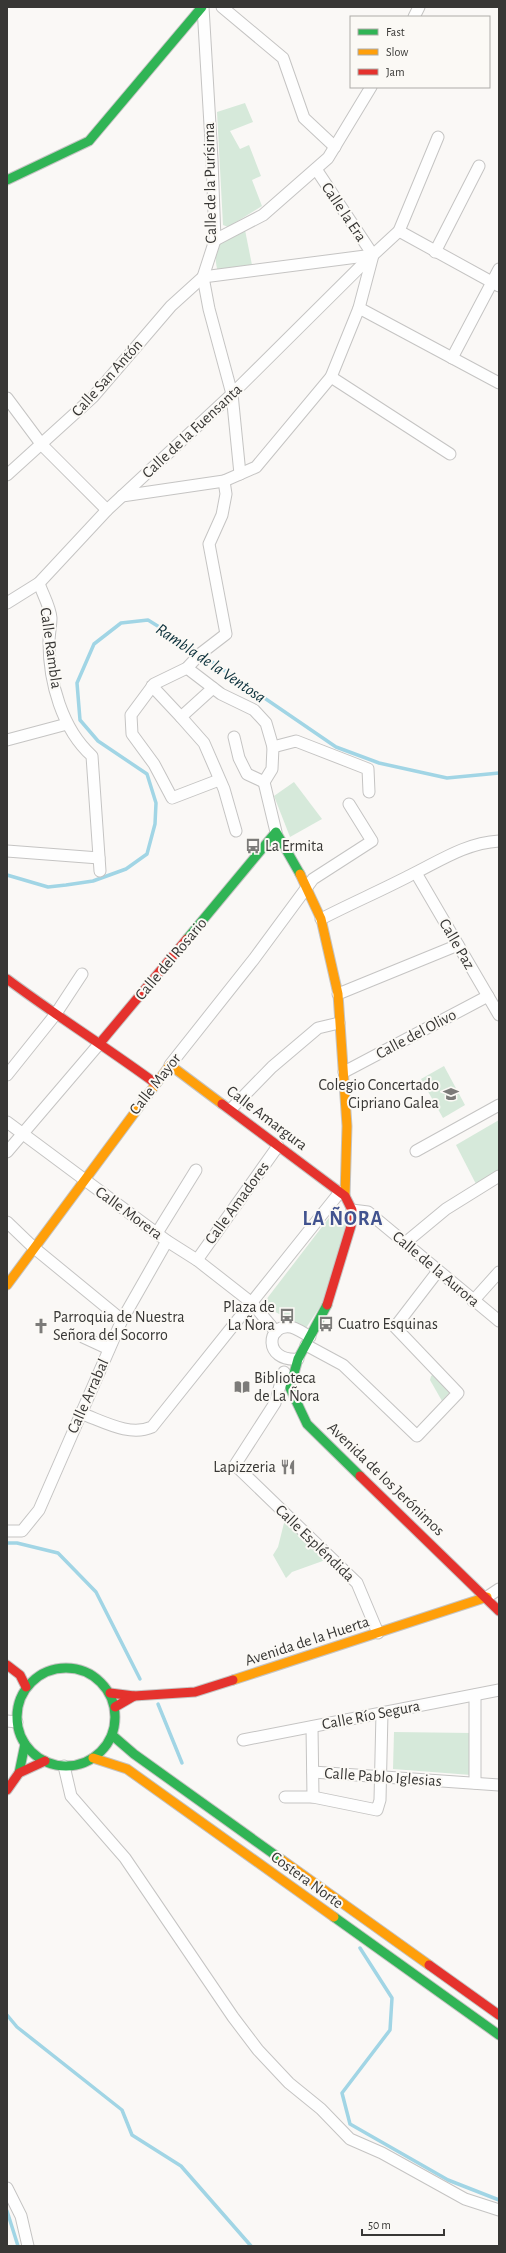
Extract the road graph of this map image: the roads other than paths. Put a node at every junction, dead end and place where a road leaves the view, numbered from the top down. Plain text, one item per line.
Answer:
1 (202, 7) edge
2 (222, 7) edge
3 (419, 7) edge
4 (414, 16) edge
5 (370, 88) edge
6 (438, 137) dead end
7 (335, 146) junction
8 (479, 166) dead end
9 (316, 169) junction
10 (7, 180) edge
11 (398, 231) junction
12 (215, 240) junction
13 (435, 252) junction
14 (372, 255) junction
15 (499, 269) edge
16 (203, 277) junction
17 (495, 284) edge
18 (359, 308) junction
19 (452, 358) junction
20 (331, 377) junction
21 (499, 383) edge
22 (232, 394) junction
23 (7, 398) edge
24 (42, 445) junction
25 (450, 454) dead end
26 (240, 474) junction
27 (7, 475) edge
28 (224, 481) junction
29 (122, 496) junction
30 (107, 510) junction
31 (39, 583) junction
32 (7, 603) edge
33 (187, 668) junction
34 (152, 686) junction
35 (213, 688) junction
36 (181, 717) junction
37 (67, 724) junction
38 (234, 737) dead end
39 (7, 740) edge
40 (273, 747) junction
41 (220, 780) junction
42 (264, 782) junction
43 (369, 792) dead end
44 (349, 804) dead end
45 (236, 831) dead end
46 (276, 832) junction
47 (499, 841) edge
48 (7, 851) edge
49 (99, 858) junction
50 (100, 871) dead end
51 (416, 873) junction
52 (308, 887) junction
53 (321, 919) junction
54 (458, 944) junction
55 (82, 974) dead end
56 (7, 979) edge
57 (338, 994) junction
58 (488, 996) junction
59 (55, 1015) junction
60 (499, 1015) edge
61 (339, 1023) junction
62 (100, 1043) junction
63 (170, 1065) junction
64 (344, 1072) junction
65 (7, 1075) edge
66 (155, 1083) junction
67 (499, 1105) edge
68 (231, 1109) junction
69 (7, 1122) edge
70 (22, 1135) junction
71 (278, 1146) junction
72 (416, 1151) dead end
73 (7, 1152) edge
74 (196, 1170) dead end
75 (499, 1176) edge
76 (83, 1180) junction
77 (343, 1194) junction
78 (352, 1210) junction
79 (7, 1222) edge
80 (157, 1233) junction
81 (166, 1241) junction
82 (405, 1243) junction
83 (33, 1248) junction
84 (197, 1260) junction
85 (438, 1271) junction
86 (499, 1272) edge
87 (7, 1284) edge
88 (473, 1301) junction
89 (252, 1303) junction
90 (122, 1320) junction
91 (499, 1321) edge
92 (276, 1332) junction
93 (83, 1337) dead end
94 (308, 1341) junction
95 (109, 1349) junction
96 (277, 1355) junction
97 (298, 1359) junction
98 (288, 1376) junction
99 (294, 1400) junction
100 (275, 1403) junction
101 (80, 1413) junction
102 (7, 1531) edge
103 (499, 1589) edge
104 (487, 1597) junction
105 (499, 1611) edge
106 (378, 1633) junction
107 (7, 1665) edge
108 (26, 1687) junction
109 (499, 1690) edge
110 (110, 1693) junction
111 (475, 1695) junction
112 (134, 1696) junction
113 (115, 1707) junction
114 (382, 1713) junction
115 (12, 1722) edge
116 (312, 1727) junction
117 (112, 1735) junction
118 (243, 1740) dead end
119 (25, 1744) junction
120 (93, 1758) junction
121 (45, 1761) junction
122 (64, 1766) junction
123 (313, 1772) junction
124 (19, 1774) junction
125 (381, 1777) junction
126 (475, 1783) junction
127 (499, 1784) edge
128 (7, 1790) edge
129 (285, 1797) dead end
130 (314, 1797) junction
131 (499, 2015) edge
132 (499, 2035) edge
133 (7, 2188) edge
134 (499, 2210) edge
135 (28, 2246) edge

1 - 10 street
1 - 12 street, Calle de la Purísima
2 - 7 street
3 - 4 street
5 - 7 street
6 - 11 street
7 - 9 street
8 - 13 street
9 - 12 street
9 - 14 street, Calle la Era
11 - 13 street
11 - 14 street, Calle de la Fuensanta
12 - 16 street, Calle de la Purísima
13 - 17 street
14 - 16 street
14 - 18 street
14 - 22 street, Calle de la Fuensanta
15 - 17 street
16 - 22 street, Calle de la Purísima
16 - 24 street, Calle San Antón
17 - 19 street
18 - 19 street
18 - 20 street
19 - 21 street
20 - 25 street
20 - 26 street
22 - 26 street, Calle de la Purísima
22 - 29 street, Calle de la Fuensanta
23 - 24 street
24 - 27 street, Calle San Antón
24 - 30 street
26 - 28 street
28 - 29 street
28 - 33 street
29 - 30 street, Calle de la Fuensanta
30 - 31 street, Calle de la Fuensanta
31 - 32 street, Calle de la Fuensanta
31 - 37 street, Calle Rambla
33 - 34 street
33 - 35 street
34 - 36 street
34 - 41 street
35 - 36 street
35 - 40 street
36 - 41 street
37 - 39 street
37 - 49 street, Calle Rambla
38 - 42 street
40 - 42 street
40 - 43 street
41 - 45 street
42 - 46 street
44 - 52 street, Calle Mayor
46 - 52 street
46 - 62 street, Calle del Rosario
47 - 51 street
48 - 49 street
49 - 50 street, Calle Rambla
51 - 53 street
51 - 54 street, Calle Paz
52 - 53 street
52 - 63 street, Calle Mayor
53 - 57 street
54 - 57 street
54 - 58 street, Calle Paz
55 - 59 street
56 - 59 street
57 - 61 street
58 - 60 street, Calle Paz
58 - 64 street, Calle del Olivo
59 - 62 street
59 - 65 street
61 - 64 street
61 - 68 street
62 - 66 street
62 - 70 street, Calle del Rosario
63 - 66 street, Calle Mayor
63 - 68 street, Calle Amargura
64 - 77 street
66 - 76 street, Calle Mayor
67 - 72 street
68 - 71 street, Calle Amargura
69 - 70 street, Calle Morera
70 - 73 street, Calle del Rosario
70 - 76 street, Calle Morera
71 - 77 street, Calle Amargura
71 - 84 street, Calle Amadores
74 - 80 street
75 - 82 street
76 - 80 street, Calle Morera
76 - 83 street, Calle Mayor
77 - 78 street
77 - 89 street
78 - 82 street, Calle de la Aurora
78 - 94 street, Avenida de los Jerónimos
79 - 83 street
80 - 81 street, Calle Morera
81 - 84 street, Calle Morera
81 - 90 street, Calle Arrabal
82 - 85 street, Calle de la Aurora
83 - 87 street, Calle Mayor
83 - 90 street
84 - 89 street, Calle Morera
85 - 88 street, Calle de la Aurora
85 - 94 street
86 - 88 street
88 - 91 street, Calle de la Aurora
89 - 92 street, Calle Morera
89 - 101 street
90 - 95 street, Calle Arrabal
92 - 94 street
92 - 96 street
93 - 95 street
94 - 97 street, Avenida de los Jerónimos
95 - 101 street, Calle Arrabal
96 - 97 street
96 - 98 street
97 - 98 street, Avenida de los Jerónimos
98 - 99 street, Avenida de los Jerónimos
98 - 100 street
99 - 100 street
99 - 104 street, Avenida de los Jerónimos
100 - 106 street, Calle Espléndida
101 - 102 street, Calle Arrabal
103 - 104 street
104 - 105 street, Avenida de los Jerónimos
104 - 106 street, Avenida de la Huerta
106 - 112 street, Avenida de la Huerta
107 - 108 street
108 - 110 street
108 - 115 street
109 - 111 street, Calle Río Segura
110 - 112 street, Avenida de la Huerta
110 - 113 street
111 - 114 street, Calle Río Segura
111 - 126 street
112 - 113 street
113 - 117 street
114 - 116 street, Calle Río Segura
114 - 125 street
115 - 119 street
116 - 118 street, Calle Río Segura
116 - 123 street, Calle Pablo Iglesias
117 - 120 street
117 - 131 street, Costera Norte
119 - 121 street
119 - 124 street
120 - 122 street
120 - 132 street, Costera Norte
121 - 122 street
121 - 124 street
122 - 134 street
123 - 125 street, Calle Pablo Iglesias
123 - 130 street
124 - 128 street
125 - 126 street, Calle Pablo Iglesias
125 - 130 street
126 - 127 street, Calle Pablo Iglesias
129 - 130 street
133 - 135 street

